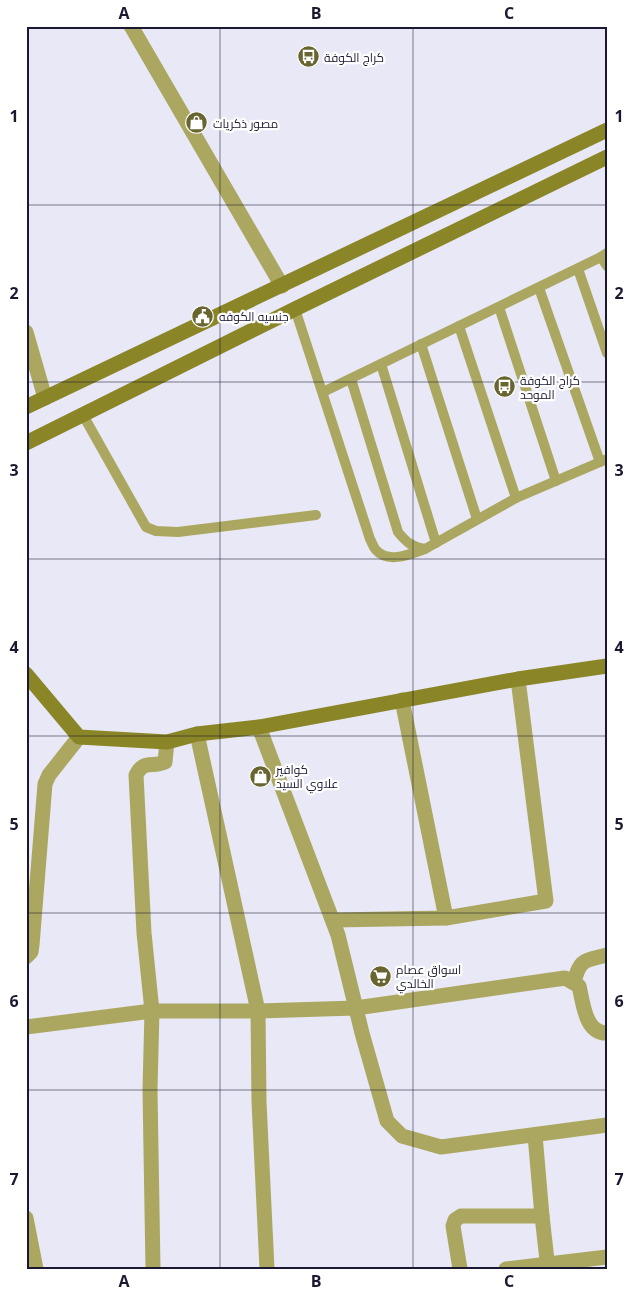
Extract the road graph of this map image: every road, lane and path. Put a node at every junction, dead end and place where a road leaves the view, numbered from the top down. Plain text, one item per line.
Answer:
1 (131, 26) edge
2 (607, 130) edge
3 (606, 162) edge
4 (605, 259) edge
5 (578, 269) junction
6 (282, 286) junction
7 (539, 288) junction
8 (499, 307) junction
9 (294, 309) junction
10 (459, 326) junction
11 (26, 332) edge
12 (421, 344) junction
13 (607, 353) edge
14 (381, 364) junction
15 (351, 379) junction
16 (323, 392) junction
17 (45, 398) junction
18 (26, 407) edge
19 (83, 414) junction
20 (26, 443) edge
21 (603, 460) edge
22 (556, 481) junction
23 (516, 498) junction
24 (316, 515) dead end
25 (477, 520) junction
26 (436, 543) junction
27 (425, 549) junction
28 (607, 666) edge
29 (26, 674) edge
30 (518, 679) junction
31 (402, 700) junction
32 (259, 727) junction
33 (197, 734) junction
34 (79, 738) junction
35 (167, 742) junction
36 (446, 918) junction
37 (333, 920) junction
38 (607, 955) edge
39 (26, 956) edge
40 (574, 982) junction
41 (356, 1008) junction
42 (152, 1011) junction
43 (258, 1011) junction
44 (26, 1027) edge
45 (607, 1033) edge
46 (607, 1125) edge
47 (535, 1135) junction
48 (542, 1216) junction
49 (26, 1218) edge
50 (607, 1257) edge
51 (547, 1266) edge
52 (36, 1269) edge
53 (153, 1269) edge
54 (267, 1269) edge
55 (460, 1269) edge
56 (506, 1269) edge

1 - 6 street
2 - 6 street
3 - 9 street
4 - 5 lane
5 - 7 lane
5 - 13 lane
6 - 17 street
7 - 8 lane
7 - 21 lane
8 - 10 lane
8 - 22 lane
9 - 16 lane
9 - 19 street
10 - 12 lane
10 - 23 lane
11 - 17 street
12 - 14 lane
12 - 25 lane
14 - 15 lane
14 - 26 lane
15 - 16 lane
15 - 27 lane
16 - 27 lane
17 - 18 street
19 - 20 street
19 - 24 lane
21 - 22 lane
22 - 23 lane
23 - 25 lane
25 - 26 lane
26 - 27 lane
28 - 30 street
29 - 34 street
30 - 31 street
30 - 36 street
31 - 32 street
31 - 36 street
32 - 33 street
32 - 37 street
33 - 35 street
33 - 43 street
34 - 35 street
34 - 39 street
35 - 42 street
36 - 37 street
37 - 41 street
38 - 40 street
40 - 41 street
40 - 45 street
41 - 43 street
41 - 47 street
42 - 43 street
42 - 44 street
42 - 53 street
43 - 54 street
46 - 47 street
47 - 48 street
48 - 51 street
48 - 55 street
49 - 52 street
50 - 51 street
51 - 56 street

